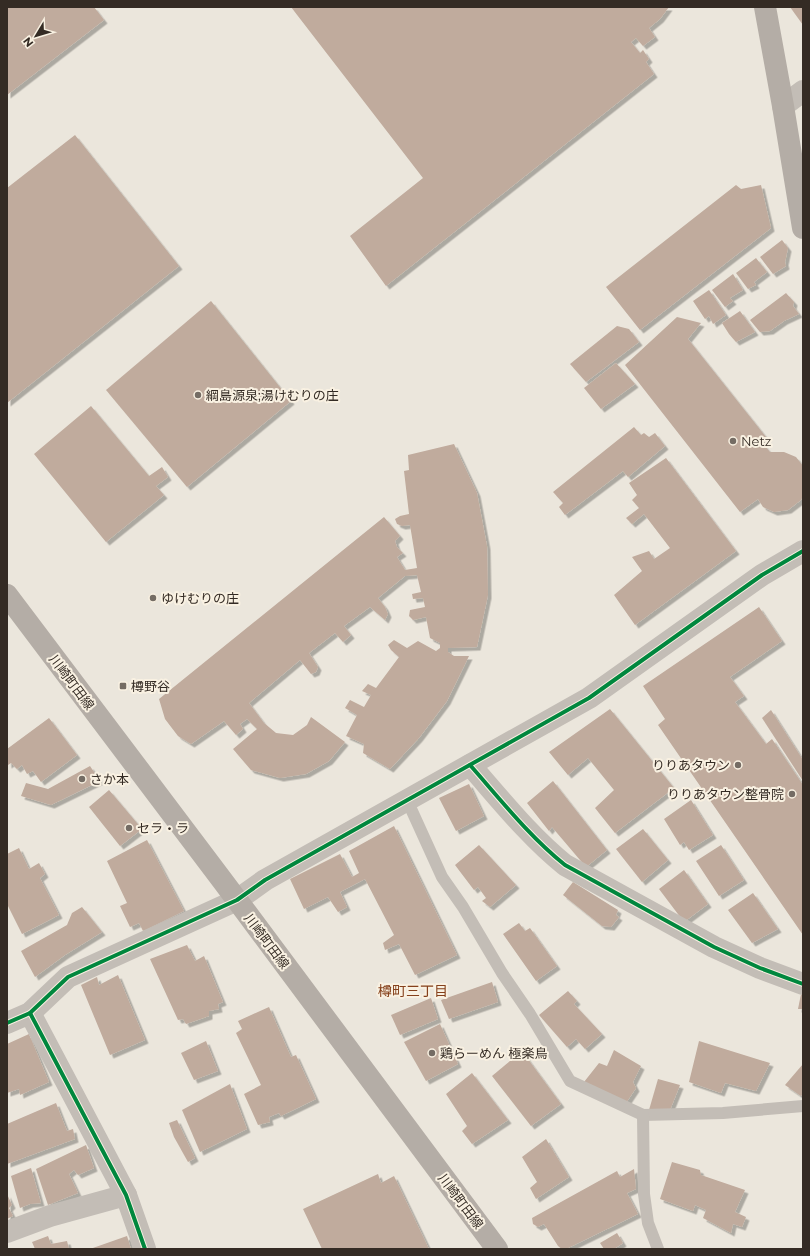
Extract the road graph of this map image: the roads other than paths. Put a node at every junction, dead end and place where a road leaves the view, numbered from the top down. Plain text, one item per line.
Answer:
1 (765, 7) edge
2 (803, 91) edge
3 (783, 106) junction
4 (803, 228) edge
5 (803, 551) edge
6 (7, 595) edge
7 (470, 765) junction
8 (407, 800) junction
9 (237, 900) junction
10 (803, 984) edge
11 (30, 1013) junction
12 (7, 1023) edge
13 (803, 1106) edge
14 (643, 1115) junction
15 (126, 1195) junction
16 (7, 1232) edge
17 (145, 1249) edge
18 (497, 1249) edge
19 (658, 1249) edge

1 - 3 main road
2 - 3 street
3 - 4 main road
5 - 7 street
6 - 9 main road, 川崎町田線
7 - 8 street
7 - 10 street
8 - 9 street
8 - 14 lane
9 - 11 street
9 - 18 main road, 川崎町田線
11 - 12 street
11 - 15 street
13 - 14 lane
14 - 19 lane
15 - 16 street
15 - 17 street

